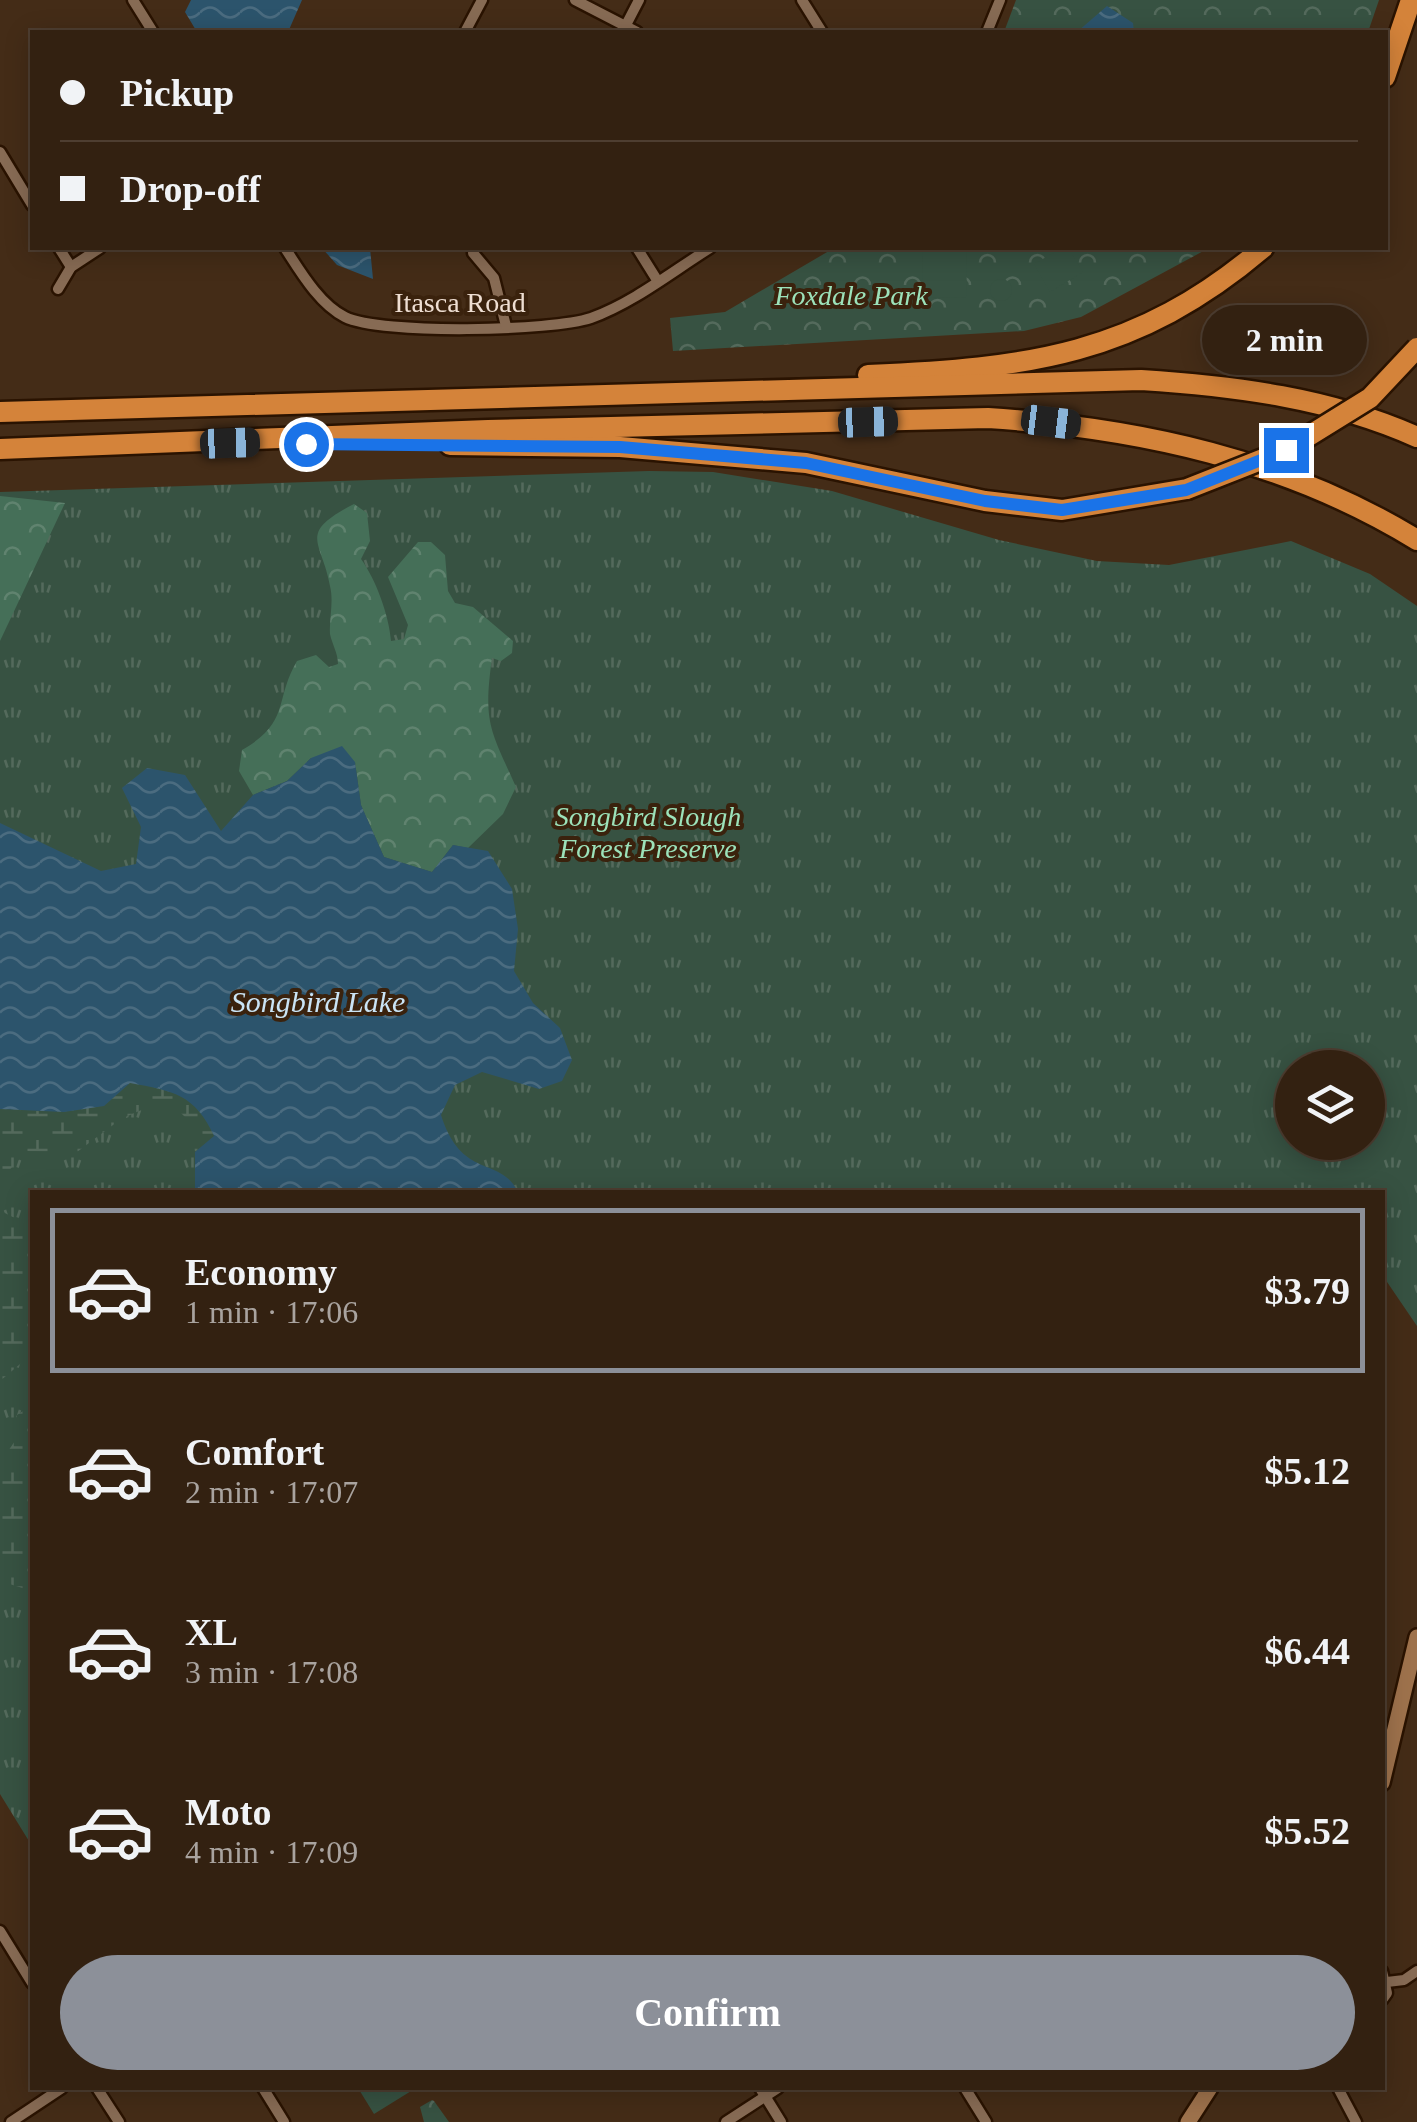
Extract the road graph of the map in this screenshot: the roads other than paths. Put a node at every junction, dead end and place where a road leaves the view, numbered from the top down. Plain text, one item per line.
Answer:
1 (133, 0) edge
2 (482, 0) edge
3 (575, 0) edge
4 (640, 0) edge
5 (802, 0) edge
6 (1000, 0) edge
7 (1411, 0) edge
8 (632, 29) edge
9 (152, 30) edge
10 (467, 30) edge
11 (821, 30) edge
12 (988, 30) edge
13 (1388, 68) edge
14 (0, 152) edge
15 (30, 202) edge
16 (60, 250) edge
17 (97, 250) edge
18 (287, 250) edge
19 (638, 250) edge
20 (707, 250) edge
21 (1260, 250) edge
22 (473, 253) dead end
23 (71, 267) junction
24 (658, 280) junction
25 (58, 288) dead end
26 (506, 326) junction
27 (1417, 348) edge
28 (446, 398) junction
29 (0, 412) edge
30 (1417, 437) edge
31 (268, 442) junction
32 (0, 449) edge
33 (1417, 540) edge
34 (1417, 1637) edge
35 (1385, 1770) edge
36 (0, 1931) edge
37 (1417, 1971) edge
38 (1385, 1976) edge
39 (30, 1981) edge
40 (59, 2090) edge
41 (98, 2090) edge
42 (263, 2090) edge
43 (966, 2090) edge
44 (1209, 2090) edge
45 (1339, 2090) edge
46 (763, 2092) edge
47 (11, 2122) edge
48 (118, 2122) edge
49 (284, 2122) edge
50 (726, 2122) edge
51 (782, 2122) edge
52 (986, 2122) edge
53 (1188, 2122) edge
54 (1356, 2122) edge

1 - 9 street
2 - 10 street
3 - 8 street
4 - 8 street
5 - 11 street
6 - 12 street
7 - 13 highway
14 - 15 street
16 - 23 street
17 - 23 street
18 - 26 street, Itasca Road
19 - 24 street
20 - 24 street, Itasca Road
21 - 28 highway
22 - 26 street
23 - 25 street
24 - 26 street, Itasca Road
27 - 31 highway, bridge
28 - 29 highway
28 - 30 highway
31 - 32 highway
31 - 33 highway
34 - 35 street
36 - 39 street
37 - 38 street
40 - 47 street
41 - 48 street
42 - 49 street
43 - 52 street
44 - 53 street
45 - 54 street
46 - 50 street
46 - 51 street

